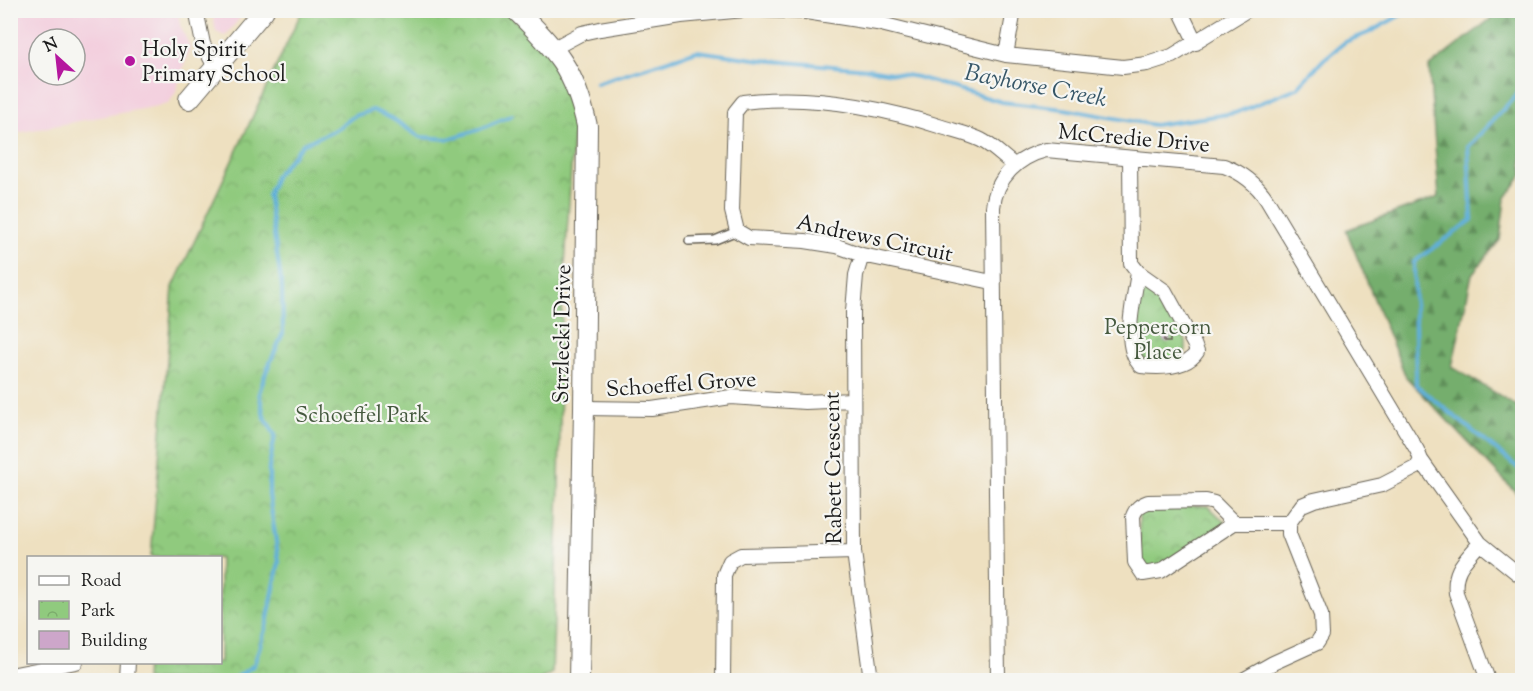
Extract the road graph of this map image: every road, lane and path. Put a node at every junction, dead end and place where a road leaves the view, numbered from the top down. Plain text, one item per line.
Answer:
1 (196, 10) edge
2 (264, 10) edge
3 (516, 10) edge
4 (744, 10) edge
5 (761, 10) edge
6 (1014, 10) edge
7 (1180, 10) edge
8 (1247, 10) edge
9 (878, 17) edge
10 (1196, 43) junction
11 (554, 48) junction
12 (1006, 55) junction
13 (216, 69) junction
14 (189, 99) dead end
15 (1130, 158) junction
16 (1014, 165) junction
17 (737, 231) junction
18 (689, 241) dead end
19 (862, 255) junction
20 (1138, 272) junction
21 (992, 282) junction
22 (852, 400) junction
23 (584, 408) junction
24 (1421, 460) junction
25 (1234, 523) junction
26 (1289, 523) junction
27 (1480, 543) junction
28 (854, 552) junction
29 (1522, 577) edge
30 (70, 664) edge
31 (128, 664) edge
32 (10, 675) edge
33 (127, 681) edge
34 (579, 681) edge
35 (723, 681) edge
36 (874, 681) edge
37 (998, 681) edge
38 (1243, 681) edge
39 (1488, 681) edge

1 - 13 street
2 - 13 street
3 - 11 street, Strzlecki Drive
4 - 11 street
5 - 9 street
6 - 12 street
7 - 10 street
8 - 10 street
9 - 12 street
10 - 12 street
11 - 23 street, Strzlecki Drive
13 - 14 street
15 - 16 street, McCredie Drive
15 - 20 street
15 - 24 street, McCredie Drive
16 - 17 street
16 - 21 street, McCredie Drive
17 - 18 lane
17 - 19 street, Andrews Circuit
19 - 21 street, Andrews Circuit
19 - 22 street, Rabett Crescent
20 - 20 street
21 - 37 street, McCredie Drive
22 - 23 street, Schoeffel Grove
22 - 28 street, Rabett Crescent
23 - 34 street, Strzlecki Drive
24 - 26 street
24 - 27 street, McCredie Drive
25 - 25 street
25 - 26 street
26 - 38 street
27 - 29 street, McCredie Drive
27 - 39 street
28 - 35 street
28 - 36 street, Rabett Crescent
30 - 32 street
31 - 33 street

